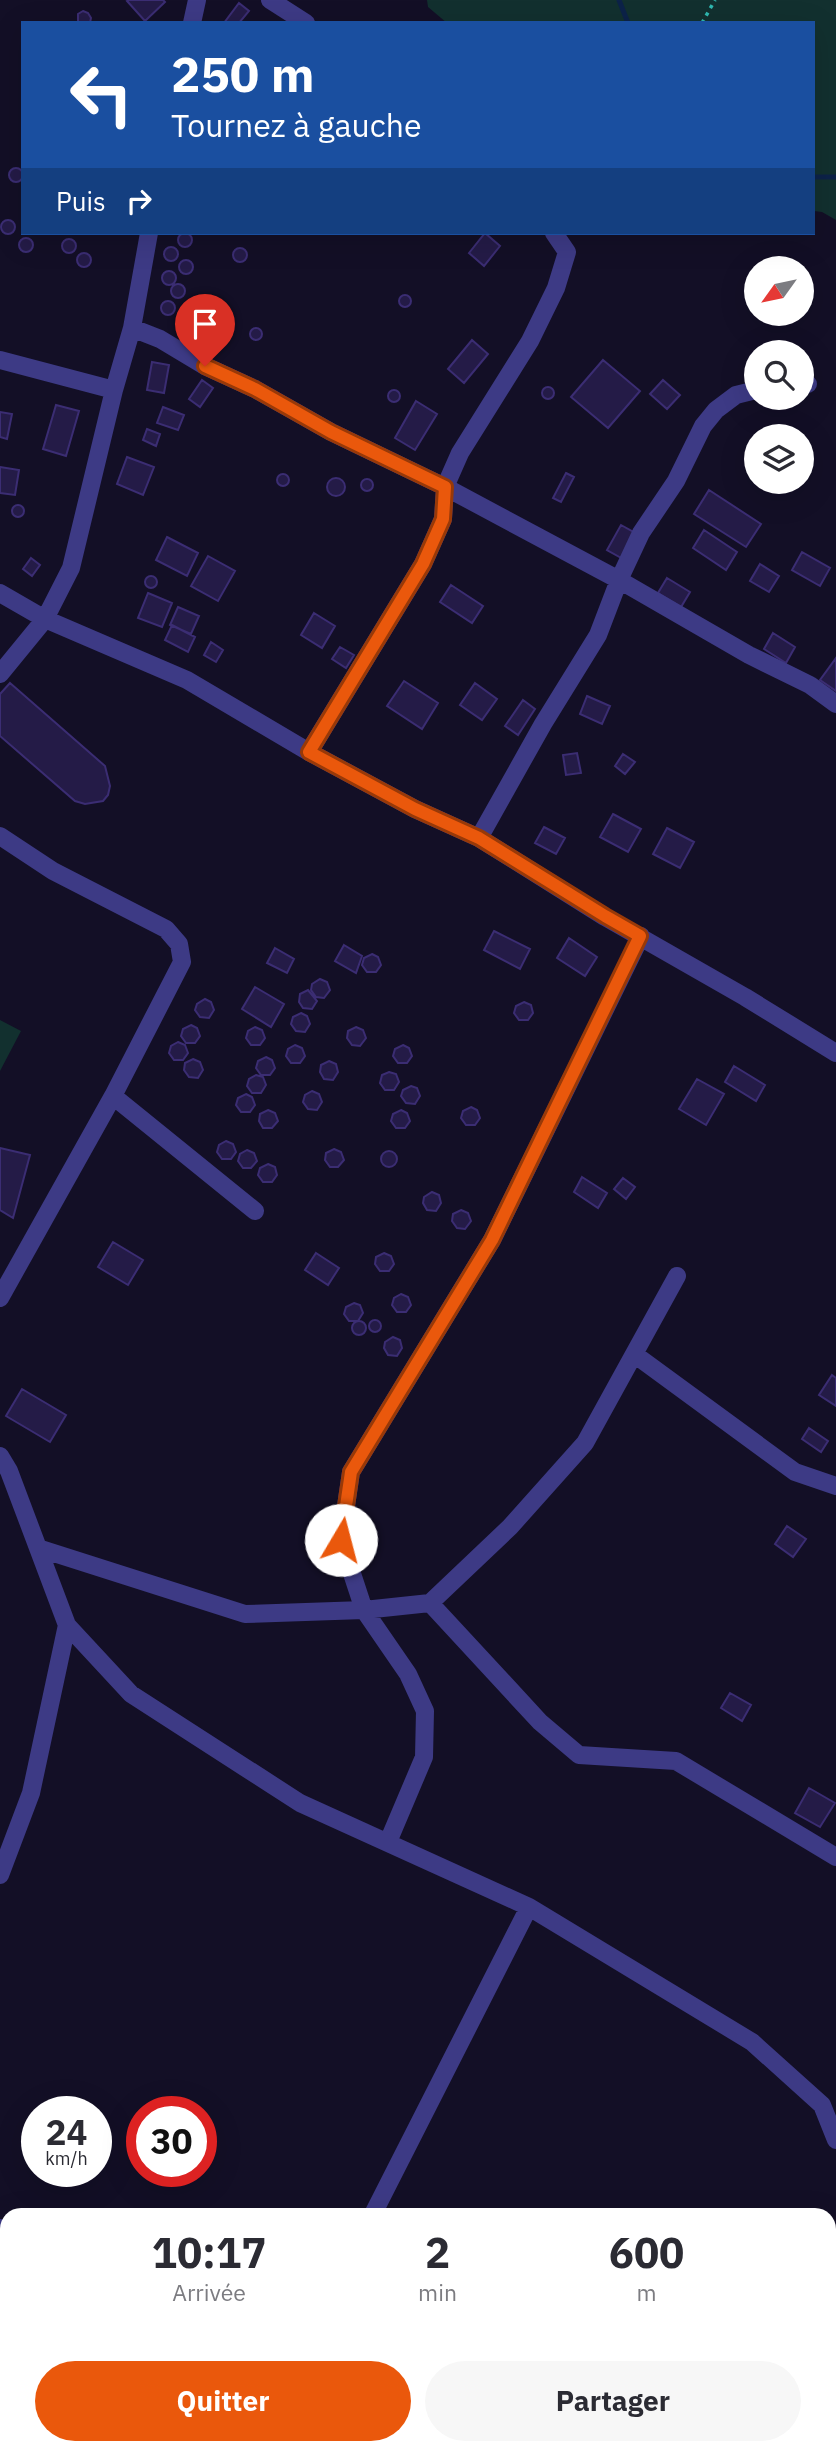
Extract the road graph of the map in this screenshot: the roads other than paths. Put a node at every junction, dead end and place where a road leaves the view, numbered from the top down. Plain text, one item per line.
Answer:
1 (197, 0) edge
2 (270, 0) edge
3 (192, 21) edge
4 (303, 21) edge
5 (149, 235) edge
6 (555, 235) edge
7 (132, 328) junction
8 (0, 359) edge
9 (114, 390) junction
10 (744, 393) edge
11 (445, 487) junction
12 (619, 580) junction
13 (0, 593) edge
14 (45, 619) junction
15 (0, 674) edge
16 (836, 704) edge
17 (309, 752) junction
18 (0, 836) edge
19 (479, 838) junction
20 (640, 936) junction
21 (836, 1053) edge
22 (113, 1096) junction
23 (255, 1211) dead end
24 (677, 1276) dead end
25 (0, 1297) edge
26 (634, 1354) junction
27 (0, 1456) edge
28 (836, 1486) edge
29 (38, 1548) junction
30 (430, 1603) junction
31 (364, 1610) junction
32 (67, 1625) junction
33 (388, 1842) junction
34 (836, 1857) edge
35 (0, 1875) edge
36 (529, 1907) junction
37 (836, 2140) edge
38 (376, 2208) edge

1 - 3 street
2 - 4 street
5 - 7 street
6 - 11 street
7 - 9 street
7 - 11 street
8 - 9 street
9 - 14 street
10 - 12 street
11 - 12 street
11 - 17 street
12 - 16 street
12 - 19 street
13 - 14 street
14 - 15 street
14 - 17 street
17 - 19 street
18 - 22 street
19 - 20 street
20 - 21 street
20 - 31 street
22 - 23 street
22 - 25 street
24 - 26 street
26 - 28 street
26 - 30 street
27 - 29 street
29 - 31 street
29 - 32 street
30 - 31 street
30 - 34 street
31 - 33 street
32 - 33 street
32 - 35 street
33 - 36 street
36 - 37 street
36 - 38 street

